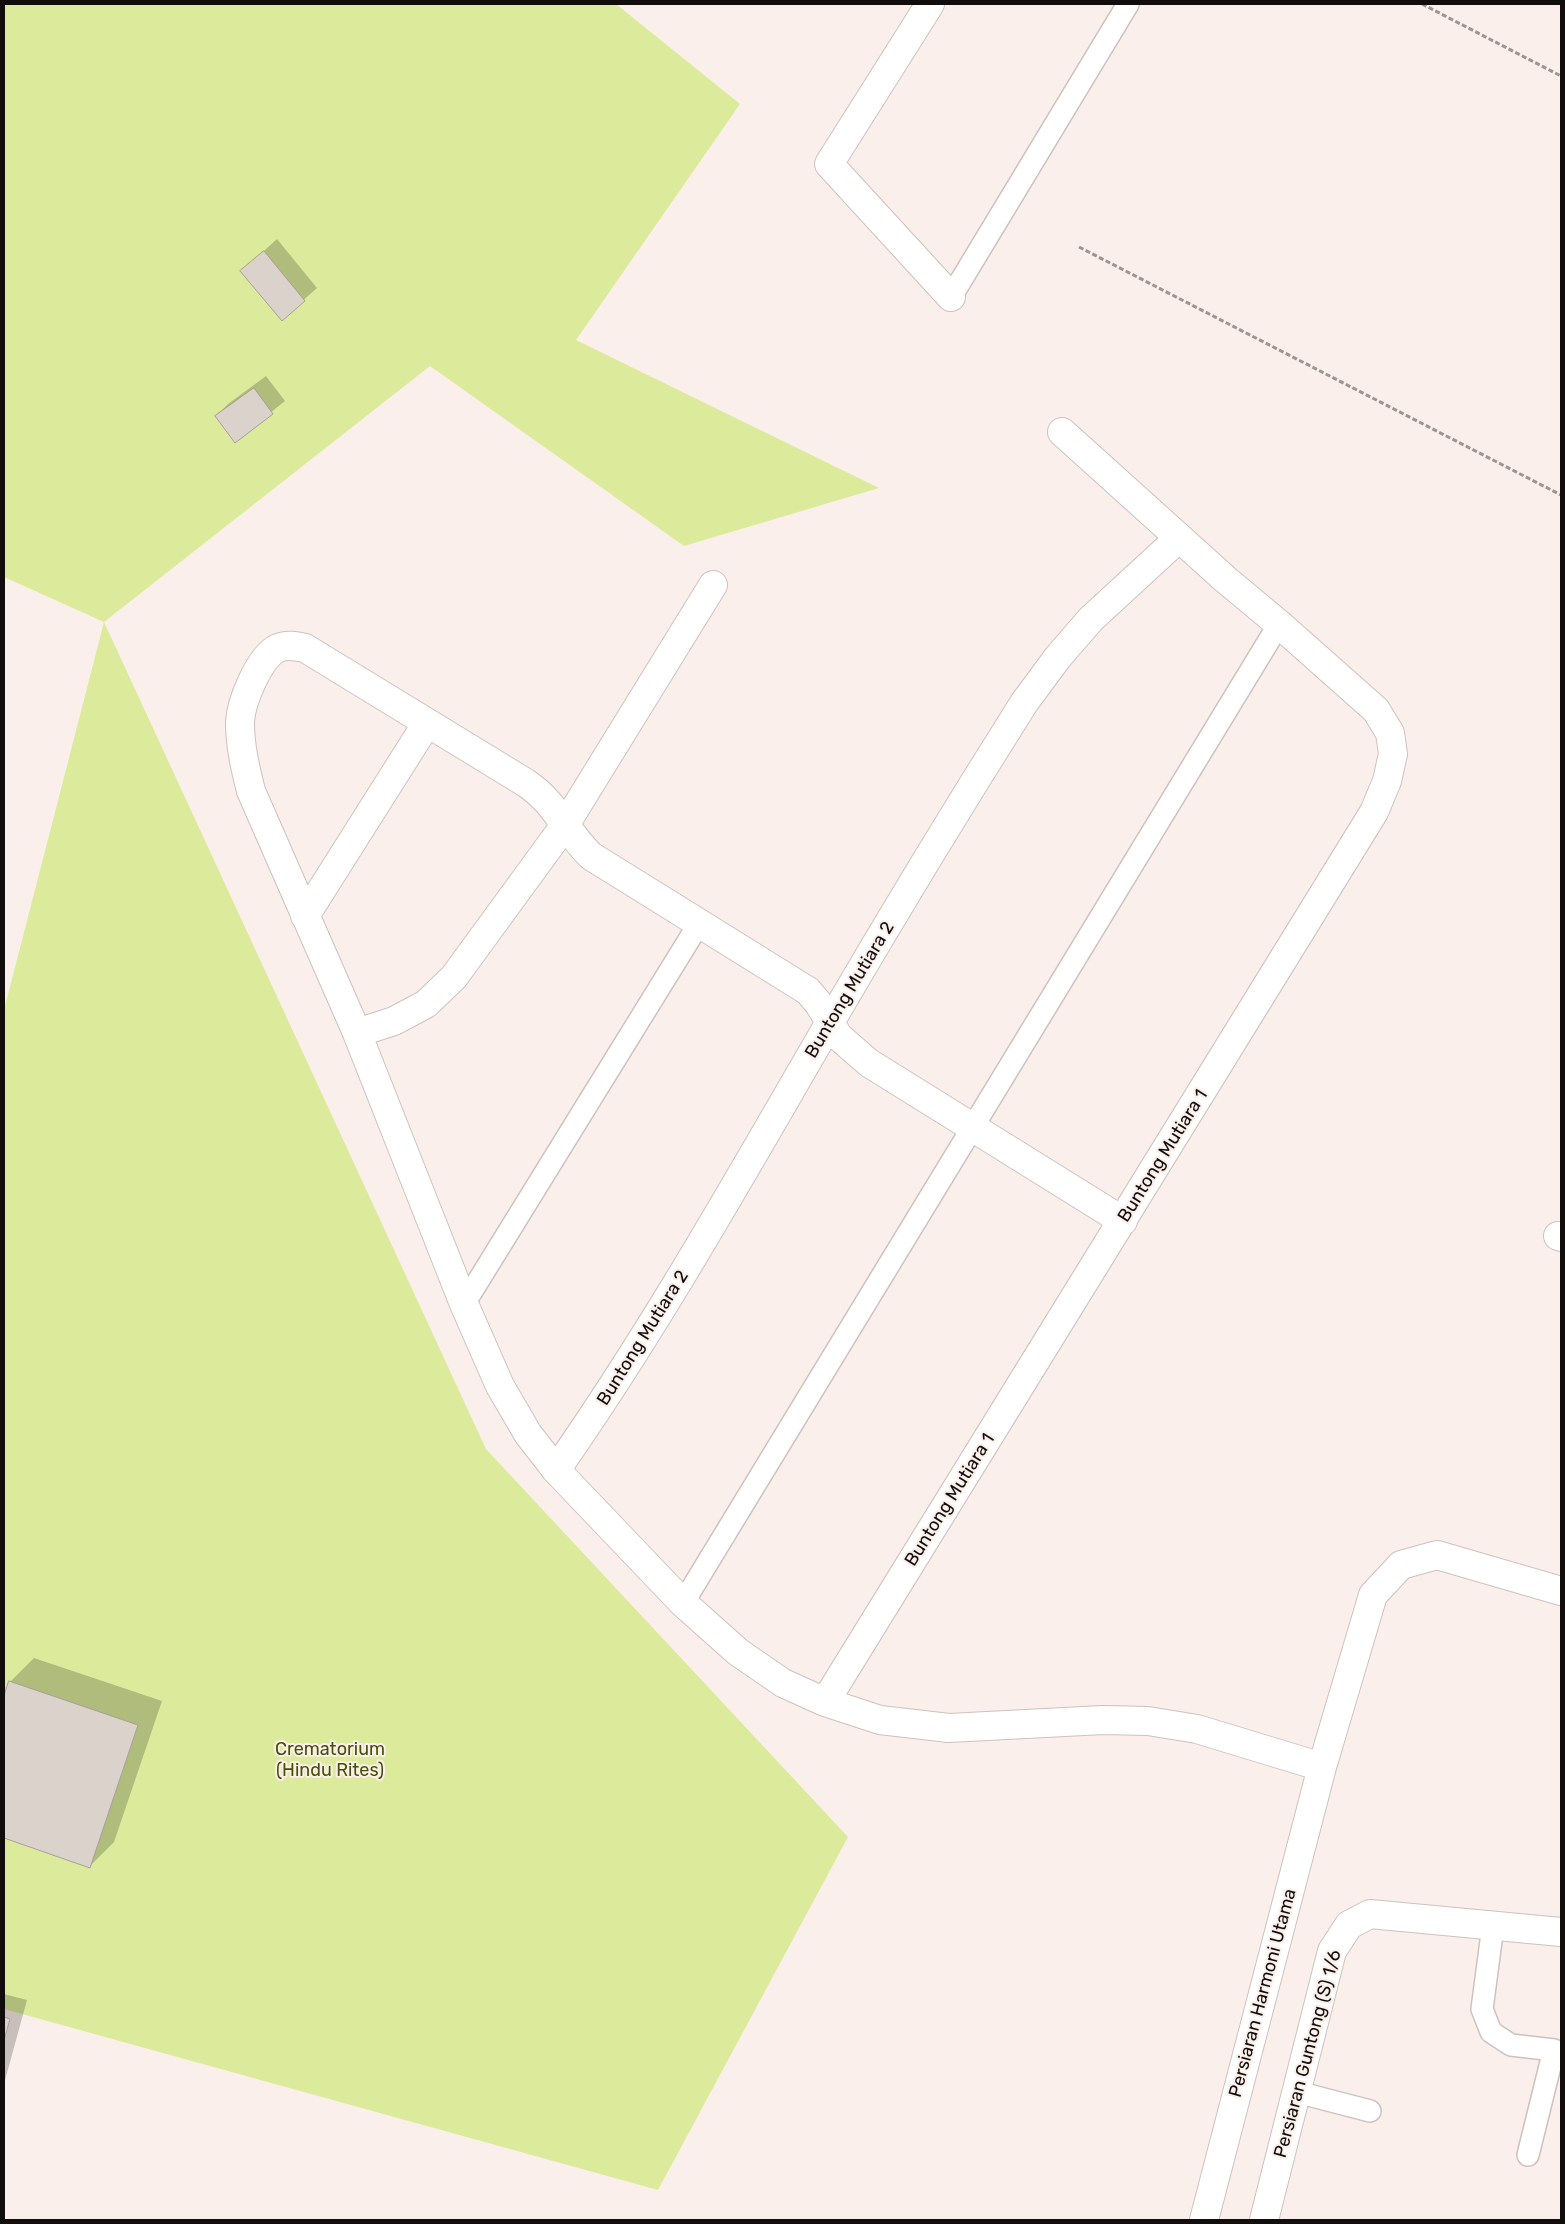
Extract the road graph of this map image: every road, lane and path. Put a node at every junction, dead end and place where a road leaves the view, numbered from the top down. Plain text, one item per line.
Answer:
1 (930, 4) edge
2 (1128, 4) edge
3 (1422, 4) edge
4 (1561, 76) edge
5 (1079, 247) dead end
6 (951, 297) joint
7 (1062, 432) dead end
8 (1561, 495) edge
9 (1179, 538) junction
10 (713, 585) dead end
11 (1279, 624) junction
12 (427, 723) junction
13 (565, 825) junction
14 (305, 916) junction
15 (700, 922) junction
16 (830, 1022) junction
17 (356, 1033) junction
18 (973, 1127) junction
19 (1123, 1221) junction
20 (464, 1304) junction
21 (556, 1470) junction
22 (1561, 1592) edge
23 (683, 1602) junction
24 (825, 1702) junction
25 (1322, 1767) junction
26 (1493, 1926) junction
27 (1561, 1932) edge
28 (1297, 2092) junction
29 (1370, 2110) dead end
30 (1528, 2155) dead end
31 (1204, 2220) edge
32 (1264, 2220) edge

1 - 6 street
2 - 6 lane
3 - 4 path
5 - 8 path
7 - 9 street, Buntong Mutiara 1
9 - 11 street, Buntong Mutiara 1
9 - 16 street, Buntong Mutiara 2
10 - 13 street
11 - 18 lane
11 - 19 street, Buntong Mutiara 1
12 - 13 street
12 - 14 street
12 - 14 street
13 - 15 street
13 - 17 street
14 - 17 street
15 - 16 street
15 - 20 lane
16 - 18 street
16 - 21 street, Buntong Mutiara 2
17 - 20 street
18 - 19 street
18 - 23 lane
19 - 24 street, Buntong Mutiara 1
20 - 21 street
21 - 23 street
22 - 25 street, Persiaran Harmoni Utama
23 - 24 street
24 - 25 street
25 - 31 street, Persiaran Harmoni Utama
26 - 27 street, Persiaran Guntong (S) 1/6
26 - 28 street, Persiaran Guntong (S) 1/6
26 - 30 lane
28 - 29 lane
28 - 32 street, Persiaran Guntong (S) 1/6

